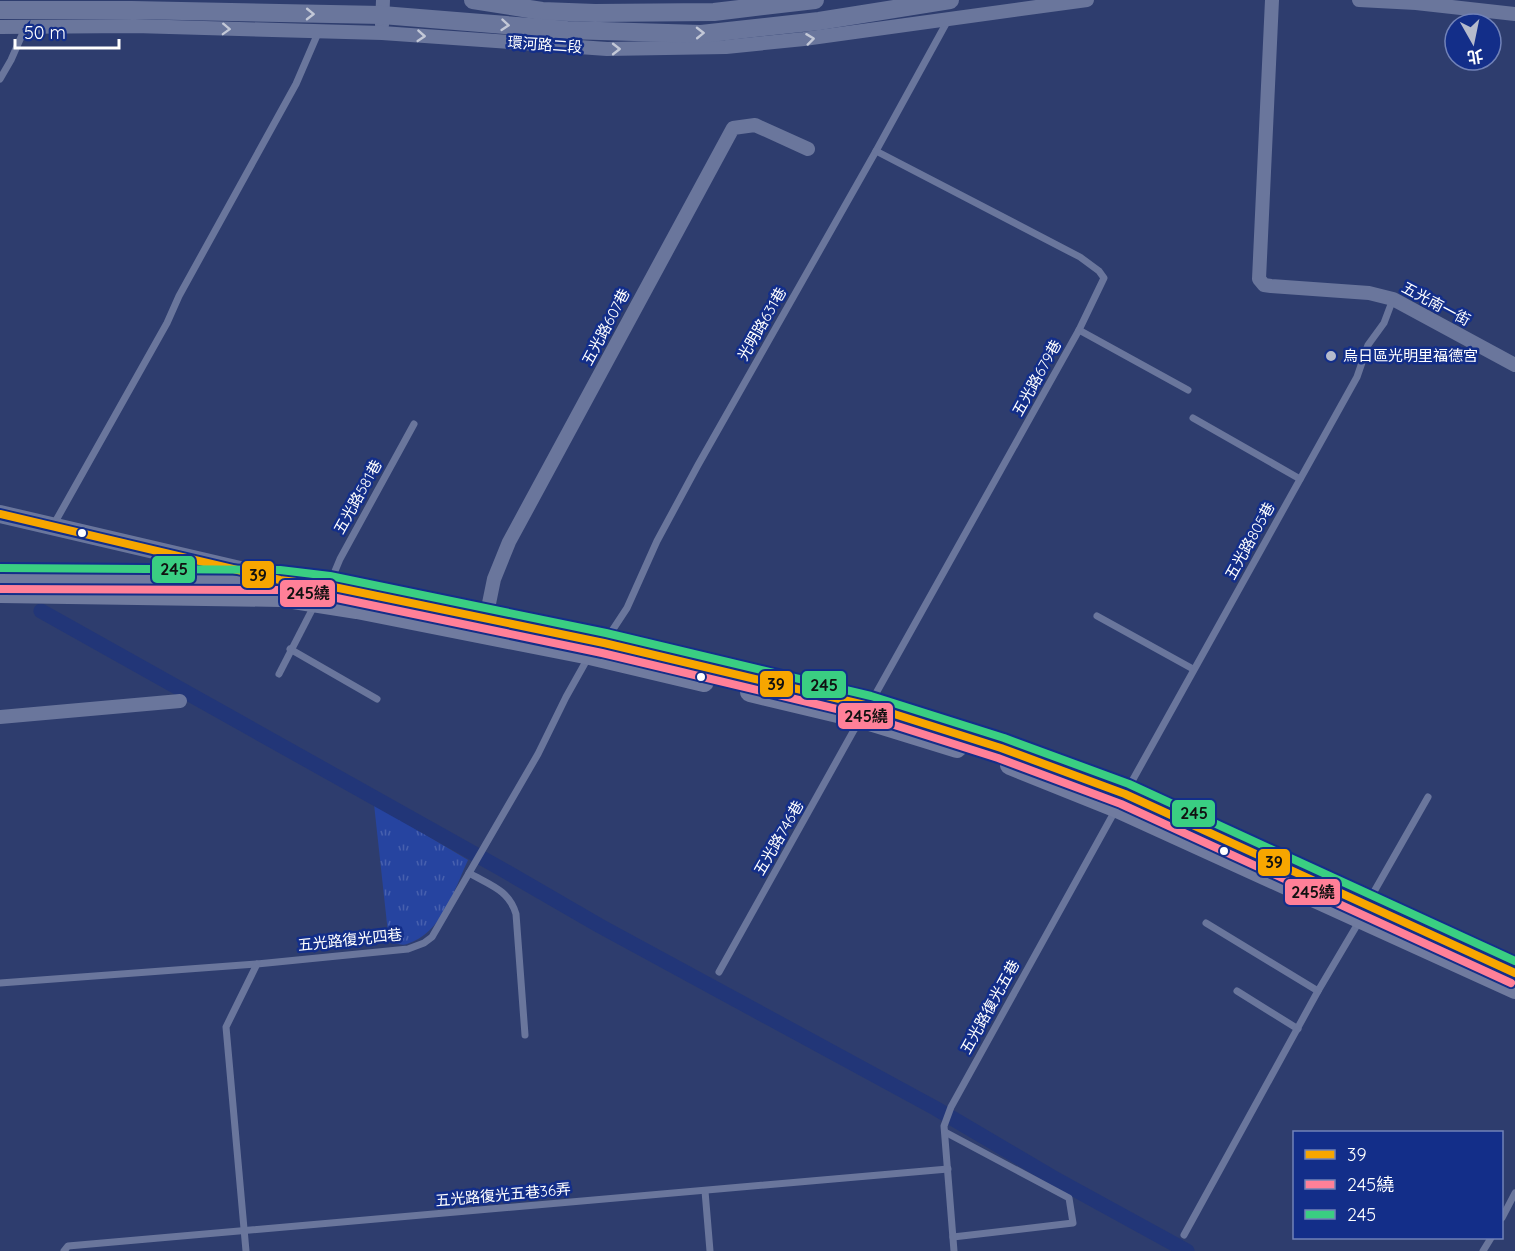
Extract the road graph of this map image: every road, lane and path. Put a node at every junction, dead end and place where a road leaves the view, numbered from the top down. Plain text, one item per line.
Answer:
1 (473, 0) edge
2 (815, 0) edge
3 (951, 0) edge
4 (1087, 0) edge
5 (1272, 0) edge
6 (1359, 0) edge
7 (0, 10) edge
8 (1515, 14) edge
9 (382, 16) edge
10 (948, 20) junction
11 (0, 27) edge
12 (25, 27) junction
13 (469, 31) junction
14 (318, 33) junction
15 (0, 79) edge
16 (807, 148) dead end
17 (876, 151) junction
18 (1393, 299) junction
19 (1079, 330) junction
20 (1515, 365) edge
21 (1188, 390) dead end
22 (1193, 418) dead end
23 (414, 424) dead end
24 (1300, 479) junction
25 (0, 514) edge
26 (53, 526) junction
27 (0, 578) edge
28 (329, 586) junction
29 (281, 589) junction
30 (0, 593) edge
31 (315, 603) junction
32 (1097, 616) dead end
33 (486, 618) junction
34 (291, 649) junction
35 (597, 649) junction
36 (1193, 669) junction
37 (279, 674) dead end
38 (377, 699) dead end
39 (180, 701) dead end
40 (866, 712) junction
41 (0, 717) edge
42 (1428, 797) dead end
43 (1121, 801) junction
44 (470, 873) junction
45 (1363, 913) junction
46 (1206, 923) dead end
47 (257, 964) junction
48 (719, 972) dead end
49 (1515, 973) edge
50 (0, 983) edge
51 (1515, 989) edge
52 (1318, 991) junction
53 (1237, 992) dead end
54 (1298, 1029) junction
55 (525, 1035) dead end
56 (945, 1129) junction
57 (948, 1169) junction
58 (705, 1191) junction
59 (1515, 1193) edge
60 (1503, 1216) edge
61 (244, 1232) junction
62 (1184, 1235) dead end
63 (953, 1237) junction
64 (64, 1251) edge
65 (246, 1251) edge
66 (710, 1251) edge
67 (954, 1251) edge

1 - 2 street
1 - 13 street
13 -> 3 street, 環河路二段
4 - 10 street, 環河路二段
5 - 18 street, 五光南一街
6 - 8 street
7 -> 9 street, 環河路二段
9 -> 13 street, 環河路二段
9 - 14 street, 環河路二段
13 -> 10 street, 環河路二段
10 - 17 lane, 光明路631巷
11 - 12 street, 環河路二段
12 -> 14 street, 環河路二段
12 - 15 lane
14 - 26 lane
16 - 33 street, 五光路607巷
17 - 19 lane, 五光路679巷
17 - 35 lane, 光明路631巷
18 - 20 street, 五光南一街
18 - 24 lane, 五光路805巷
19 - 21 lane
19 - 40 lane, 五光路679巷
22 - 24 lane
23 - 28 lane, 五光路581巷
24 - 36 lane, 五光路805巷
25 - 26 street
26 - 29 street
27 - 29 main road
28 - 29 main road
28 - 31 lane, 五光路581巷
28 - 33 main road
29 - 30 main road
29 - 31 main road
31 - 34 lane, 五光路581巷
31 - 35 main road
32 - 36 lane
33 - 35 main road
34 - 37 lane, 五光路581巷
34 - 38 lane
35 - 40 main road
35 - 44 lane, 五光路復光四巷
36 - 43 lane, 五光路805巷
39 - 41 street
40 - 43 main road
40 - 48 lane, 五光路746巷
42 - 45 lane
43 - 45 main road
43 - 56 lane, 五光路復光五巷
44 - 47 lane, 五光路復光四巷
44 - 55 lane
45 - 49 main road
45 - 51 main road
45 - 52 lane
46 - 52 lane
47 - 50 lane, 五光路復光四巷
47 - 61 lane
52 - 54 lane
53 - 54 lane
54 - 62 lane
56 - 57 lane, 五光路復光五巷
56 - 63 lane
57 - 58 lane, 五光路復光五巷36弄
57 - 63 lane, 五光路復光五巷
58 - 61 lane, 五光路復光五巷36弄
58 - 66 lane
59 - 60 lane
61 - 64 lane, 五光路復光五巷36弄
61 - 65 lane
63 - 67 lane, 五光路復光五巷

